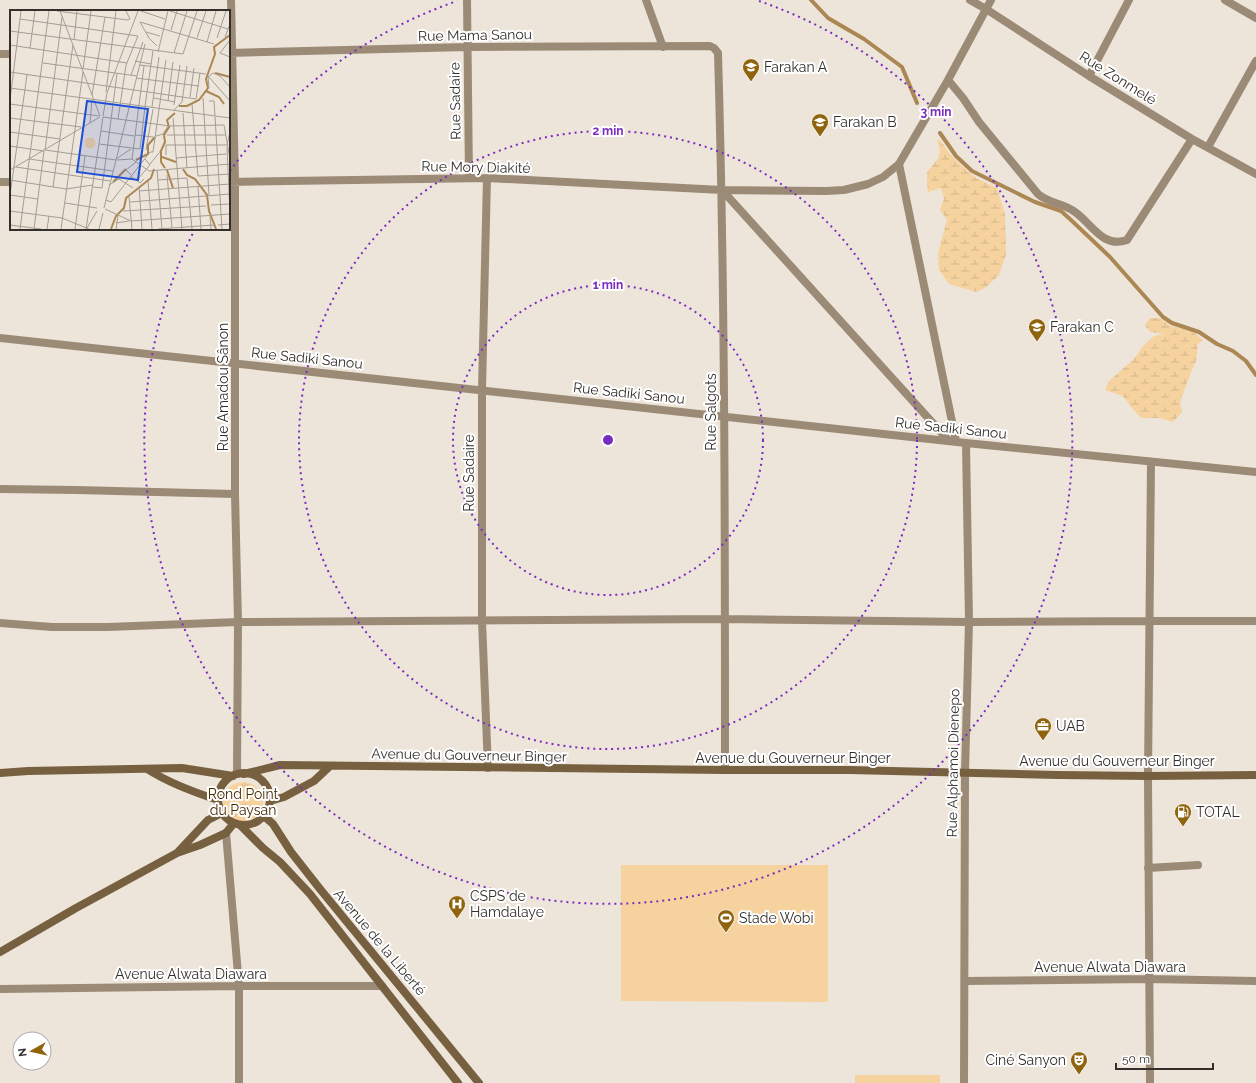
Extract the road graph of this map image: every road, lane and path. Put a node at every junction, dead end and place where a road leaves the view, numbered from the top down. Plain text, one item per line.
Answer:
1 (231, 0) edge
2 (467, 0) edge
3 (646, 0) edge
4 (970, 0) edge
5 (991, 0) edge
6 (1129, 0) edge
7 (1225, 0) edge
8 (986, 9) junction
9 (1256, 18) edge
10 (467, 47) junction
11 (663, 47) junction
12 (230, 53) edge
13 (718, 53) joint
14 (1256, 61) edge
15 (1089, 76) junction
16 (948, 80) junction
17 (1192, 139) junction
18 (1208, 147) junction
19 (899, 164) junction
20 (1256, 174) edge
21 (469, 178) junction
22 (487, 178) junction
23 (232, 182) edge
24 (722, 190) junction
25 (0, 338) edge
26 (236, 364) junction
27 (482, 390) junction
28 (724, 416) junction
29 (952, 441) junction
30 (966, 443) junction
31 (1151, 462) junction
32 (1256, 472) edge
33 (0, 489) edge
34 (235, 494) junction
35 (725, 619) junction
36 (482, 621) junction
37 (1150, 621) junction
38 (1256, 621) edge
39 (238, 622) junction
40 (969, 622) junction
41 (0, 623) edge
42 (330, 766) junction
43 (488, 768) junction
44 (146, 769) junction
45 (725, 770) junction
46 (0, 773) edge
47 (965, 773) junction
48 (238, 775) junction
49 (1256, 775) edge
50 (1148, 776) junction
51 (218, 800) junction
52 (270, 801) junction
53 (222, 813) junction
54 (264, 816) junction
55 (237, 824) junction
56 (226, 833) junction
57 (178, 852) junction
58 (1198, 865) dead end
59 (1148, 868) junction
60 (0, 952) edge
61 (1149, 979) junction
62 (965, 981) junction
63 (1256, 981) edge
64 (239, 986) junction
65 (382, 986) junction
66 (0, 989) edge
67 (239, 1083) edge
68 (458, 1083) edge
69 (479, 1083) edge
70 (964, 1083) edge
71 (1150, 1083) edge

1 - 12 street, Rue Amadou Sânon
2 - 10 street, Rue Sadaire
3 - 11 street
4 - 8 street, Rue Zonmelé
5 - 8 street, Rue Mory Diakité
6 - 15 street
7 - 9 street
8 - 15 street, Rue Zonmelé
8 - 16 street, Rue Mory Diakité
10 - 11 street, Rue Mama Sanou
10 - 12 street, Rue Mama Sanou
10 - 21 street, Rue Sadaire
11 - 13 street, Rue Mama Sanou
12 - 23 street, Rue Amadou Sânon
13 - 24 street, Rue Salgots
14 - 18 street
15 - 17 street, Rue Zonmelé
16 - 17 street
16 - 19 street, Rue Mory Diakité
17 - 18 street, Rue Zonmelé
18 - 20 street, Rue Zonmelé
19 - 24 street, Rue Mory Diakité
19 - 29 street
21 - 22 street, Rue Mory Diakité
21 - 23 street, Rue Mory Diakité
22 - 24 street, Rue Mory Diakité
22 - 27 street, Rue Sadaire
23 - 26 street, Rue Amadou Sânon
24 - 28 street, Rue Salgots
24 - 29 street
25 - 26 street, Rue Sadiki Sanou
26 - 27 street, Rue Sadiki Sanou
26 - 34 street, Rue Amadou Sânon
27 - 28 street, Rue Sadiki Sanou
27 - 36 street, Rue Sadaire
28 - 29 street, Rue Sadiki Sanou
28 - 35 street, Rue Salgots
29 - 30 street, Rue Sadiki Sanou
30 - 31 street, Rue Sadiki Sanou
30 - 40 street, Rue Alphamoi Dienepo
31 - 32 street, Rue Sadiki Sanou
31 - 37 street
33 - 34 street
34 - 39 street, Rue Amadou Sânon
35 - 36 street
35 - 40 street
35 - 45 street, Rue Salgots
36 - 39 street
36 - 43 street, Rue Sadaire
37 - 38 street
37 - 40 street
37 - 50 street
39 - 41 street
39 - 48 street, Rue Amadou Sânon
40 - 47 street, Rue Alphamoi Dienepo
42 - 43 main road, Avenue du Gouverneur Binger
42 - 48 main road, Avenue du Gouverneur Binger
42 - 52 main road
43 - 45 main road, Avenue du Gouverneur Binger
44 - 46 main road, Avenue du Gouverneur Binger
44 - 48 main road, Avenue du Gouverneur Binger
44 - 51 main road, Avenue du Gouverneur Binger
45 - 47 main road, Avenue du Gouverneur Binger
47 - 50 main road, Avenue du Gouverneur Binger
47 - 62 street, Rue Alphamoi Dienepo
48 - 51 main road
48 - 52 main road
49 - 50 main road, Avenue du Gouverneur Binger
50 - 59 street
51 - 53 main road
52 - 54 main road
53 - 55 main road
53 - 57 main road
54 - 55 main road
54 - 69 main road, Avenue de la Liberté
55 - 56 main road
55 - 65 main road, Avenue de la Liberté
56 - 57 main road
56 - 64 street
57 - 60 main road
58 - 59 street
59 - 61 street
61 - 62 street, Avenue Alwata Diawara
61 - 63 street, Avenue Alwata Diawara
61 - 71 street
62 - 70 street, Rue Alphamoi Dienepo
64 - 65 street, Avenue Alwata Diawara
64 - 66 street, Avenue Alwata Diawara
64 - 67 street
65 - 68 main road, Avenue de la Liberté

